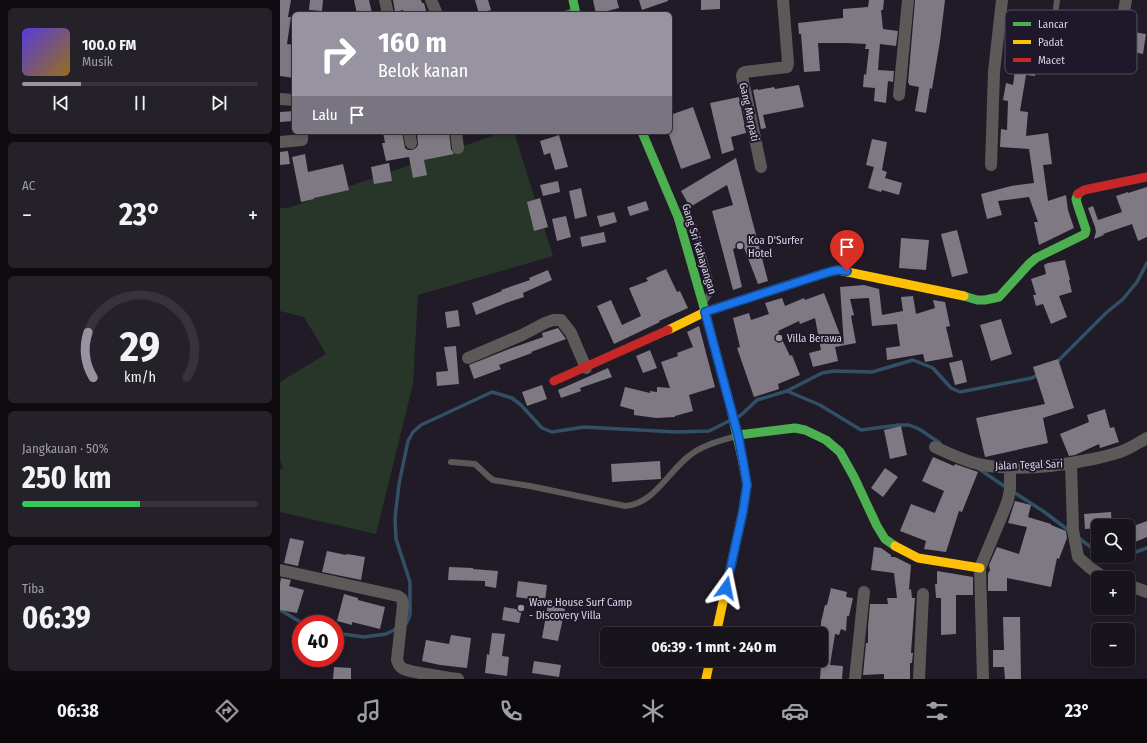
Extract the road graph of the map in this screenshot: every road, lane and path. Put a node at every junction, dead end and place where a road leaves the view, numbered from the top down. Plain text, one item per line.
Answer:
1 (385, 0) edge
2 (431, 0) edge
3 (573, 0) edge
4 (783, 0) edge
5 (908, 0) edge
6 (1002, 0) edge
7 (1057, 0) edge
8 (1126, 0) edge
9 (1056, 10) edge
10 (1124, 10) edge
11 (388, 12) edge
12 (436, 12) edge
13 (575, 12) edge
14 (900, 95) dead end
15 (280, 99) edge
16 (292, 100) edge
17 (302, 134) edge
18 (456, 134) edge
19 (643, 134) edge
20 (280, 142) edge
21 (458, 148) dead end
22 (990, 165) dead end
23 (761, 166) dead end
24 (1147, 177) edge
25 (678, 217) junction
26 (704, 308) junction
27 (468, 358) dead end
28 (586, 368) junction
29 (554, 382) dead end
30 (738, 435) junction
31 (1147, 438) edge
32 (935, 447) dead end
33 (451, 462) dead end
34 (1071, 464) junction
35 (1010, 468) junction
36 (980, 568) junction
37 (280, 570) edge
38 (1095, 571) edge
39 (1135, 588) edge
40 (864, 592) dead end
41 (1147, 592) edge
42 (923, 594) dead end
43 (718, 627) edge
44 (709, 667) edge
45 (458, 679) edge
46 (706, 679) edge
47 (855, 679) edge
48 (919, 679) edge
49 (983, 679) edge

1 - 11 street
2 - 12 street
3 - 13 street
4 - 23 street, Gang Merpati
5 - 14 street
6 - 22 street
7 - 9 lane
8 - 10 street
15 - 16 street
17 - 20 street
18 - 21 street
19 - 25 street, Gang Sri Kahayangan
24 - 26 street
25 - 26 street, Gang Sri Kahayangan
25 - 26 lane
26 - 28 street
26 - 30 street, Gang Sri Kahayangan
27 - 28 street
28 - 29 street
30 - 33 lane
30 - 36 street
30 - 43 street, Gang Sri Kahayangan
31 - 34 street, Jalan Tegal Sari
32 - 35 street, Jalan Tegal Sari
34 - 35 street, Jalan Tegal Sari
34 - 38 street
35 - 36 street
36 - 49 street
37 - 45 street
39 - 41 street
40 - 47 street
42 - 48 street
44 - 46 street

